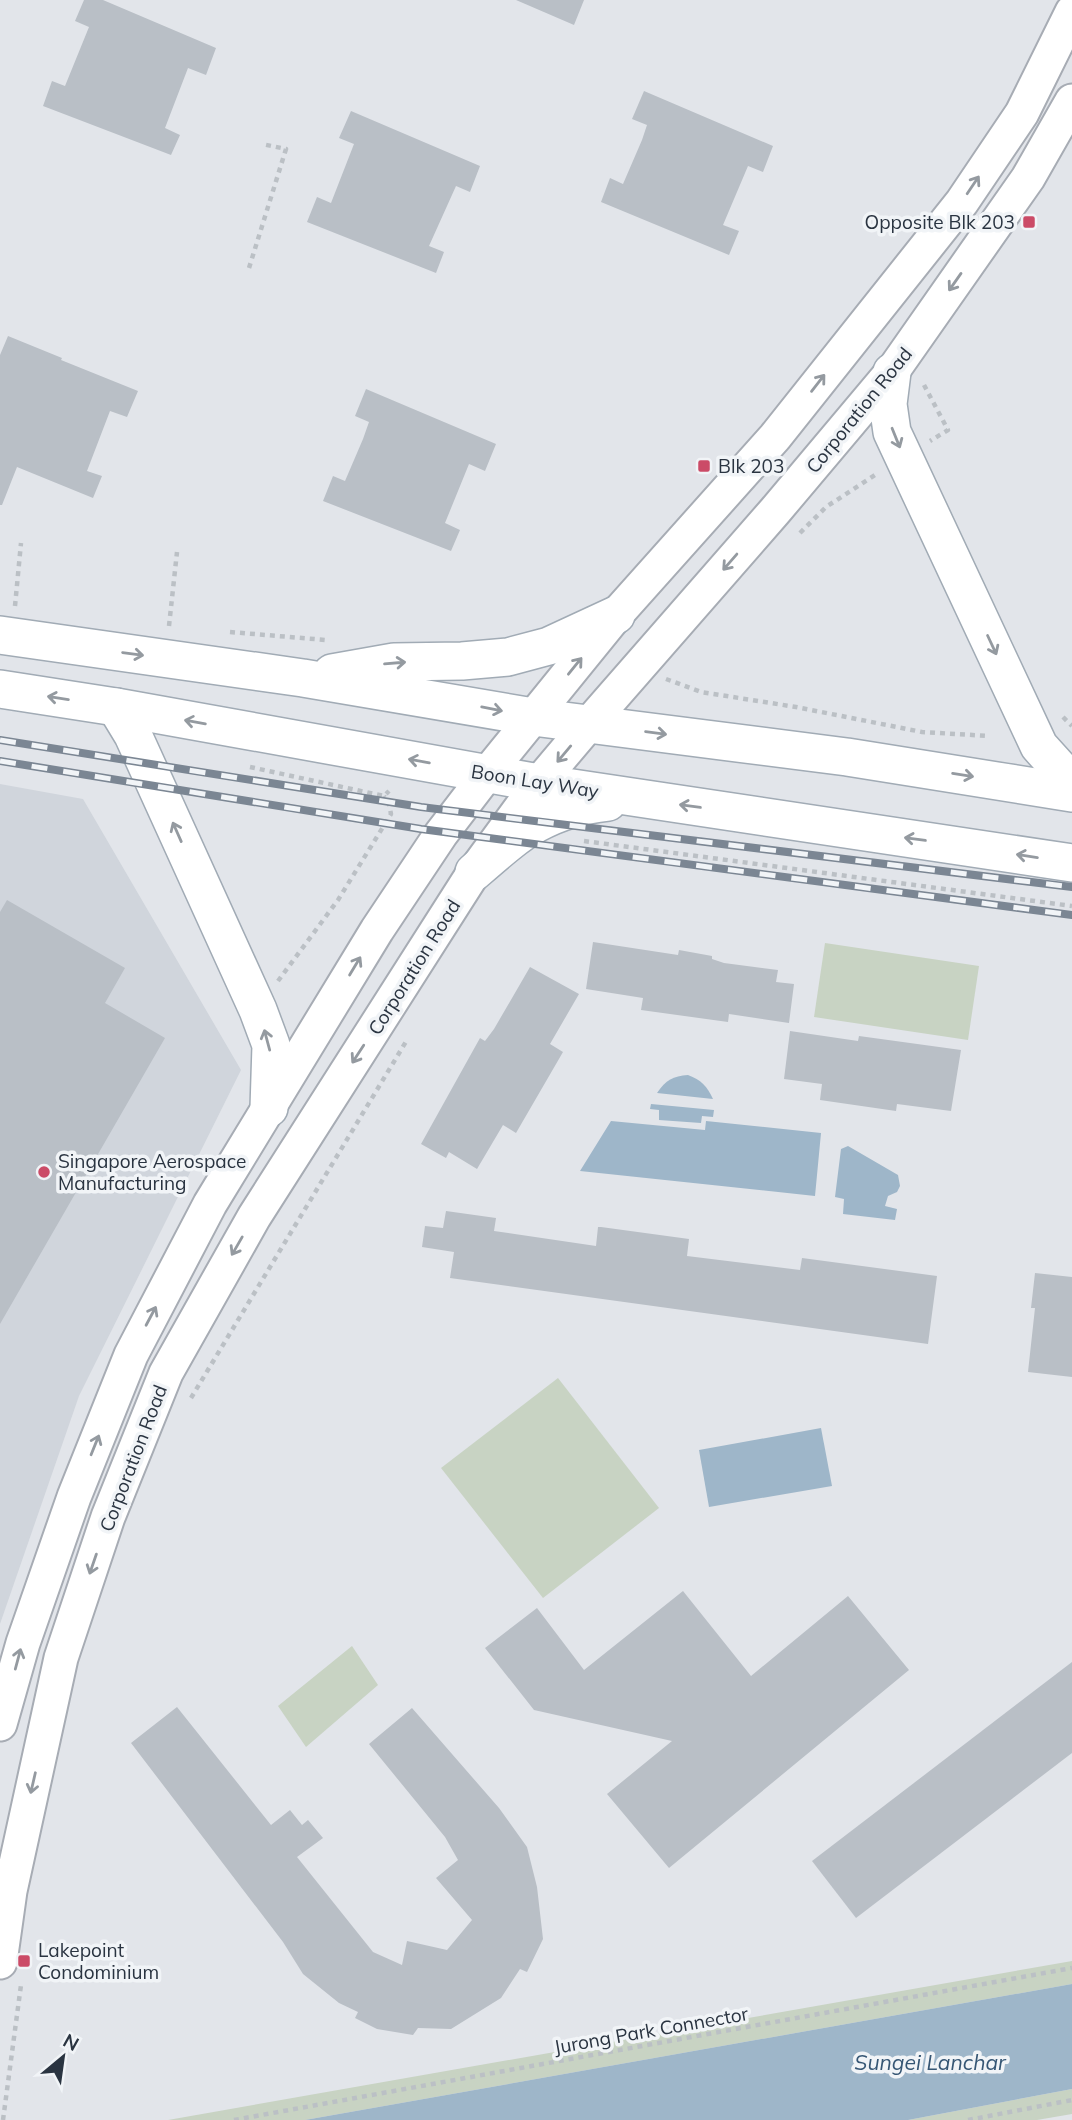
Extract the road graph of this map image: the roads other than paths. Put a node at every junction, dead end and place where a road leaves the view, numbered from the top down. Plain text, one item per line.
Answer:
1 (1072, 12) edge
2 (1072, 101) edge
3 (892, 372) junction
4 (616, 615) junction
5 (8, 621) edge
6 (303, 678) junction
7 (0, 689) edge
8 (116, 707) junction
9 (533, 717) junction
10 (588, 724) junction
11 (486, 774) junction
12 (1072, 780) edge
13 (539, 783) junction
14 (1072, 793) edge
15 (641, 799) junction
16 (1072, 863) edge
17 (474, 872) junction
18 (269, 1108) junction
19 (0, 1724) edge
20 (11, 1968) edge

4 -> 1 main road, Corporation Road
2 -> 3 main road, Corporation Road
3 -> 10 main road, Corporation Road
3 -> 12 main road
6 -> 4 main road
9 -> 4 main road, Corporation Road
5 -> 6 main road
6 -> 9 main road
8 -> 7 main road, Boon Lay Way
11 -> 8 main road, Boon Lay Way
18 -> 8 main road
9 - 10 main road
9 - 11 main road, Corporation Road
10 -> 13 main road, Corporation Road
10 -> 14 main road
11 - 13 main road, Boon Lay Way
18 -> 11 main road, Corporation Road
13 - 15 main road, Boon Lay Way
13 - 17 main road, Corporation Road
16 -> 15 main road, Boon Lay Way
15 - 17 main road
17 -> 20 main road, Corporation Road
19 -> 18 main road, Corporation Road

